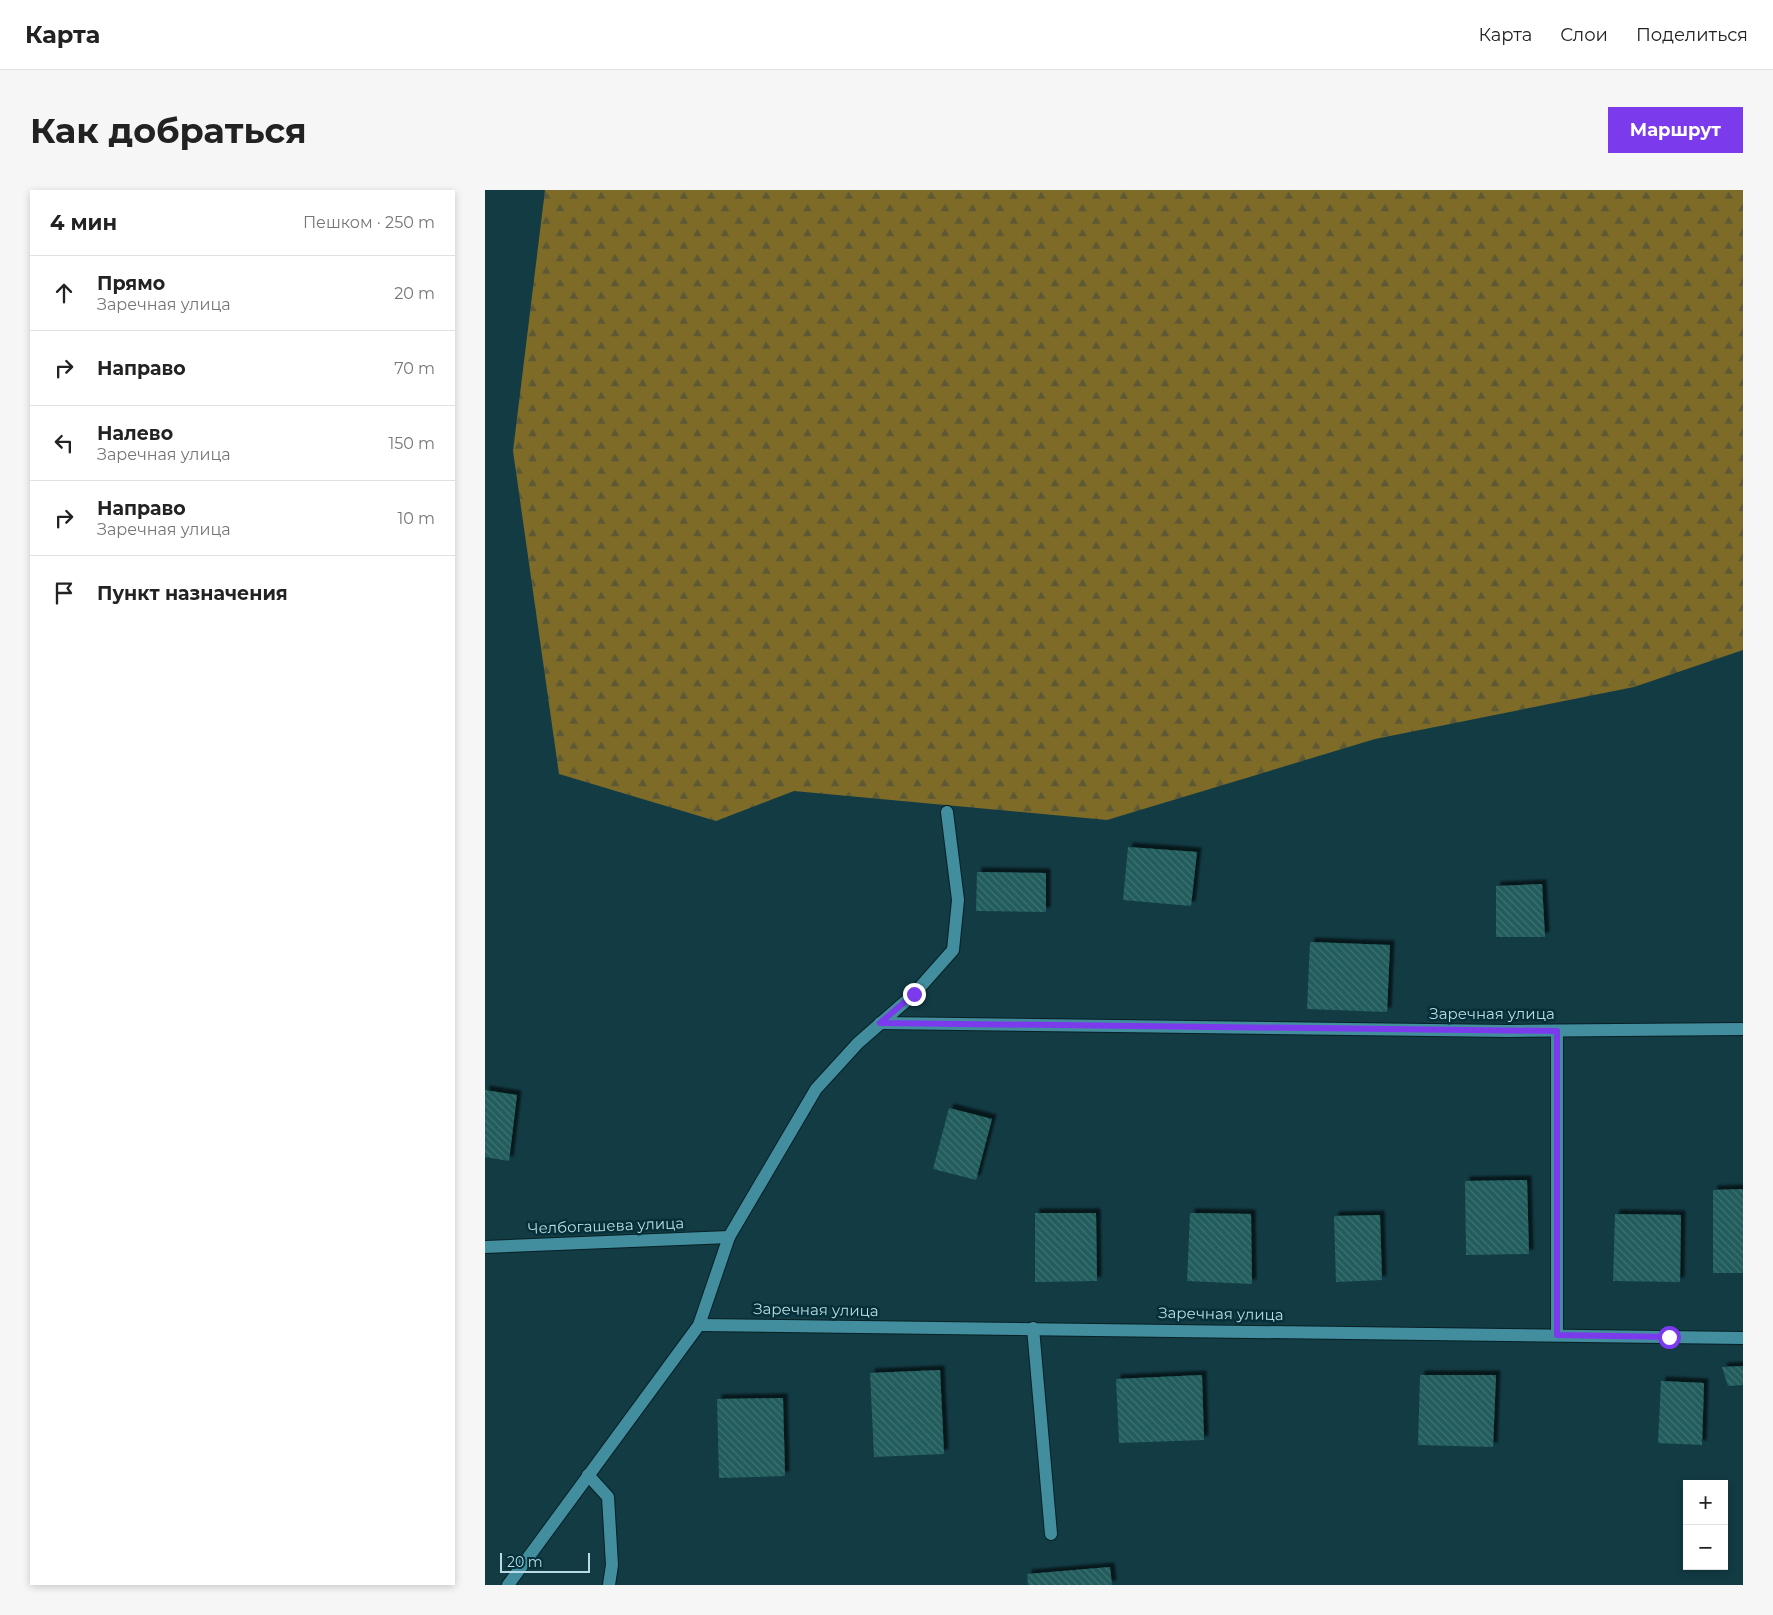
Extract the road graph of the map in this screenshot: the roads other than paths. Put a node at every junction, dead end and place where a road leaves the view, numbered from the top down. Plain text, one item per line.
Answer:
1 (947, 812) dead end
2 (880, 1023) junction
3 (1743, 1029) edge
4 (1557, 1031) junction
5 (729, 1237) junction
6 (485, 1247) edge
7 (699, 1325) junction
8 (1033, 1328) junction
9 (1557, 1335) junction
10 (1743, 1338) edge
11 (588, 1475) junction
12 (1051, 1534) dead end
13 (508, 1585) edge
14 (609, 1585) edge

1 - 2 street
2 - 4 street, Заречная улица
2 - 5 street
3 - 4 street, Заречная улица
4 - 9 street
5 - 6 street, Челбогашева улица
5 - 7 street
7 - 8 street, Заречная улица
7 - 11 street
8 - 9 street, Заречная улица
8 - 12 street
9 - 10 street, Заречная улица
11 - 13 street
11 - 14 street

